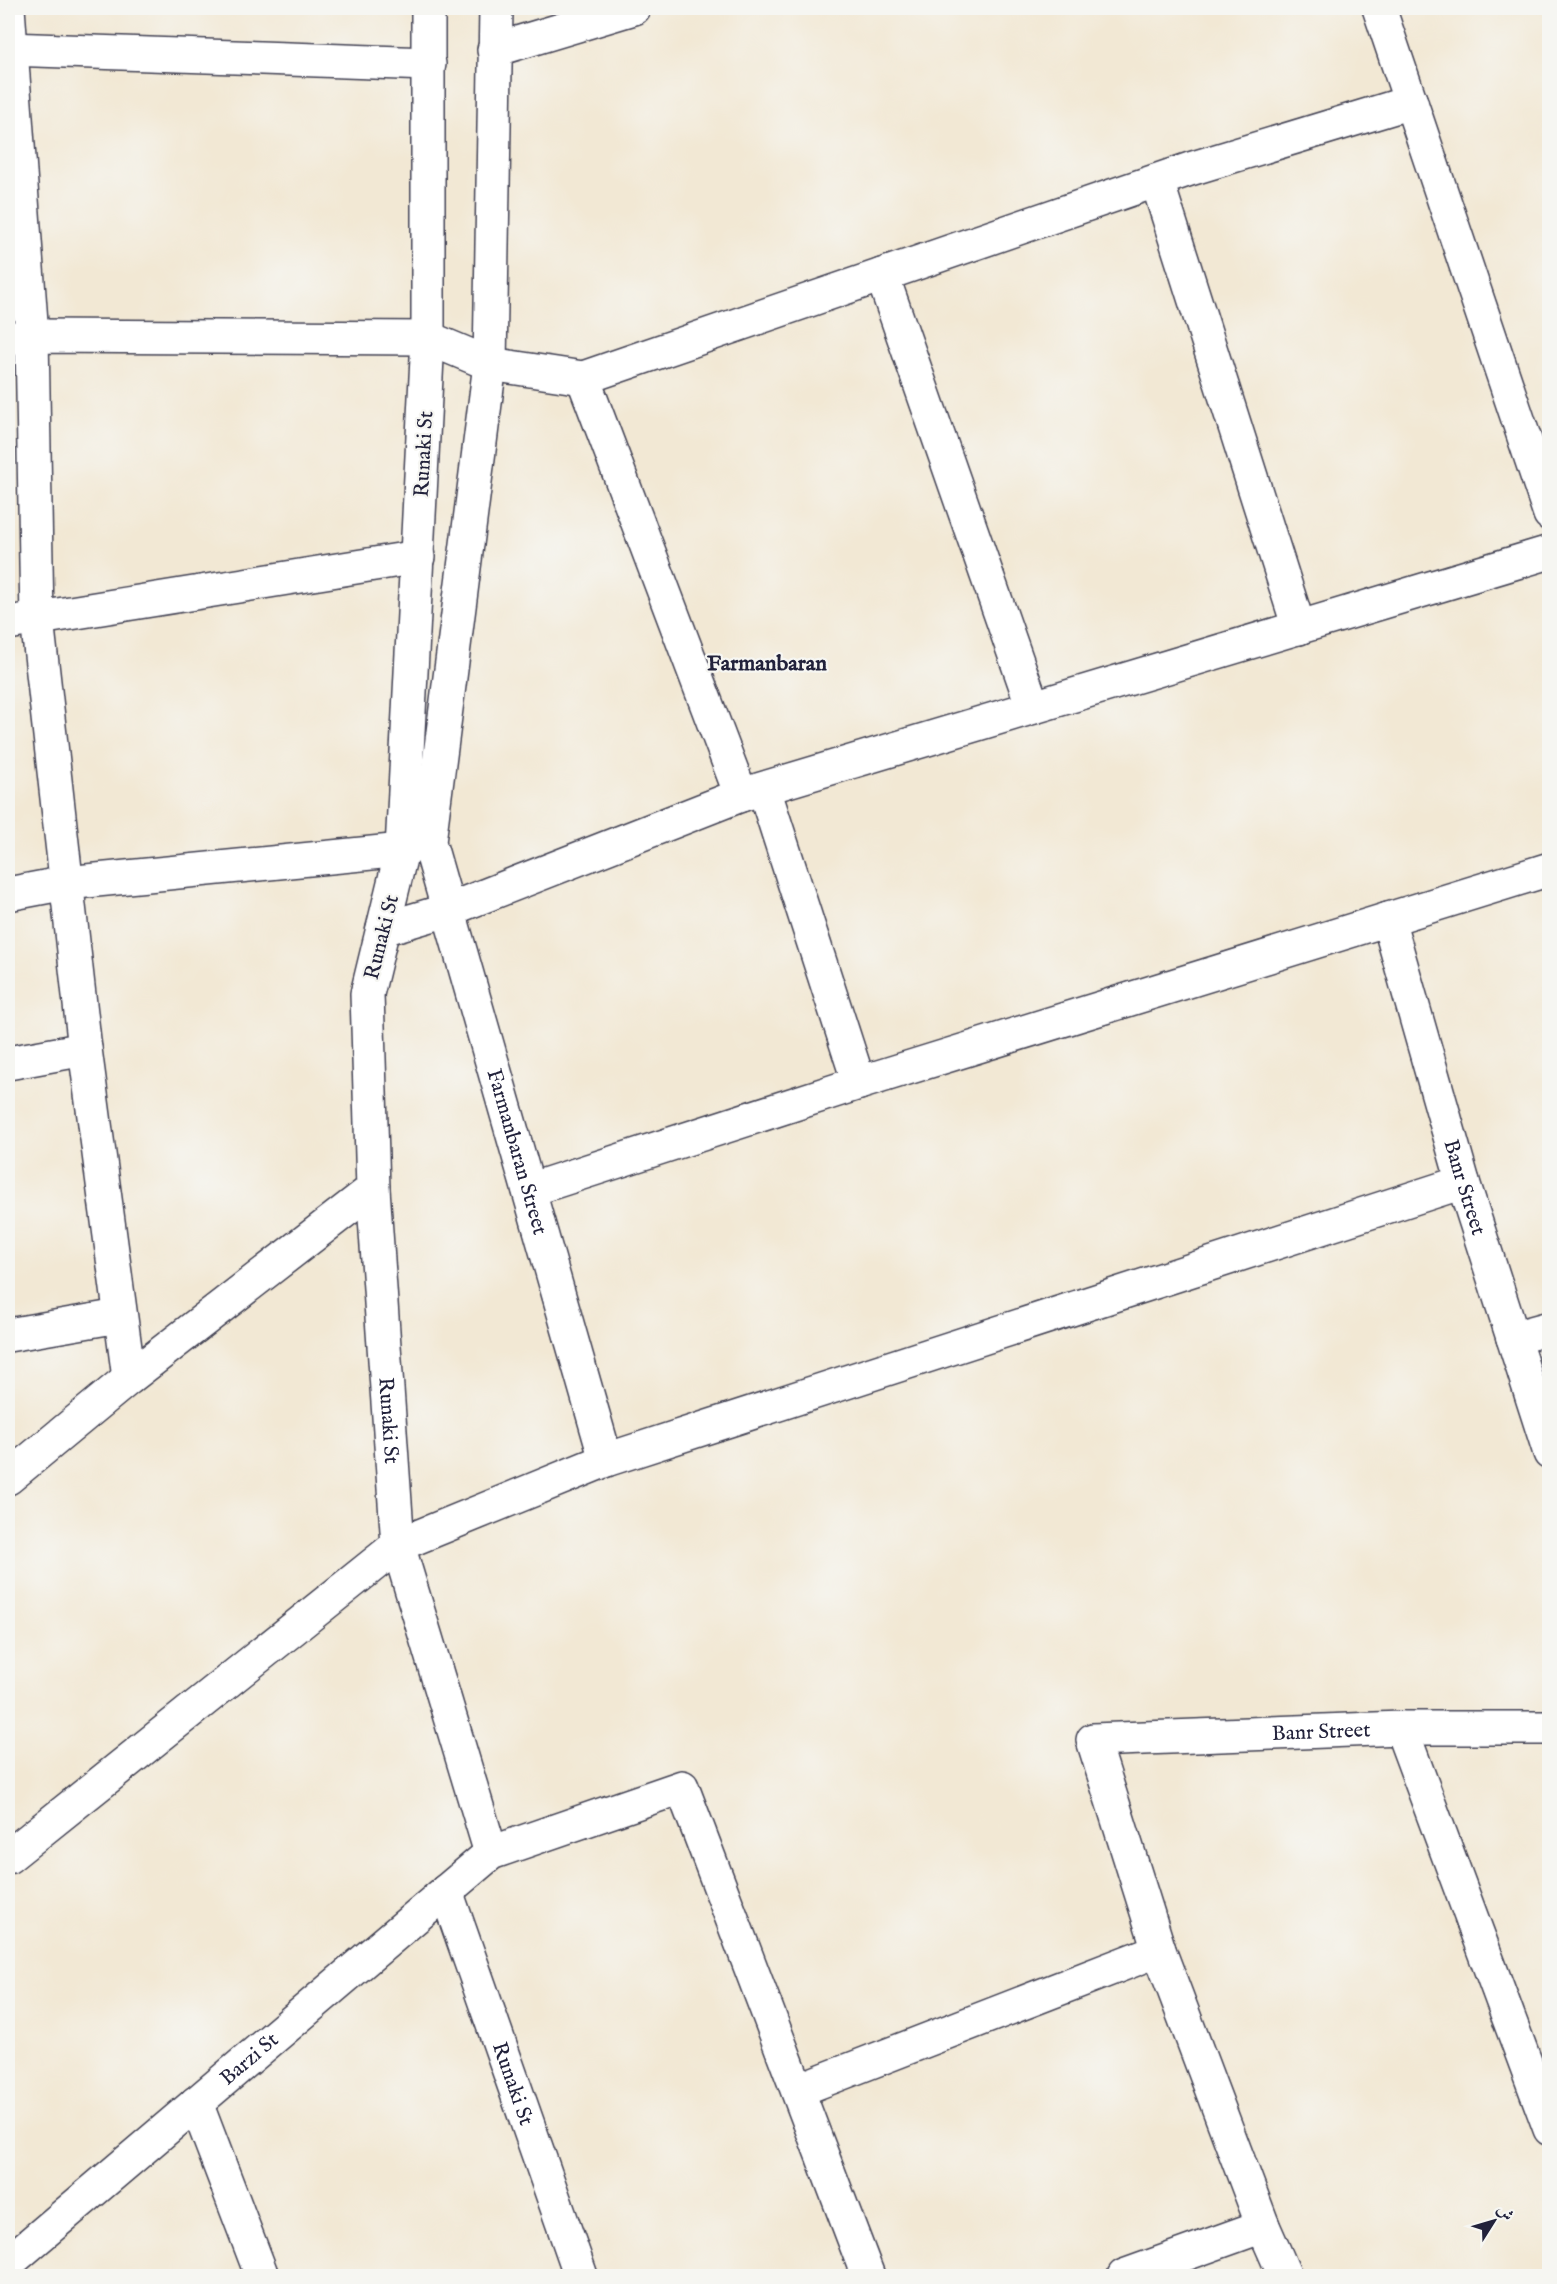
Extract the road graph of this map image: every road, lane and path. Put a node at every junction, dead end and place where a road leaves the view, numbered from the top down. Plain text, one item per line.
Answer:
1 (8, 8) edge
2 (428, 8) edge
3 (496, 8) edge
4 (634, 8) edge
5 (1379, 8) edge
6 (9, 49) edge
7 (494, 51) junction
8 (429, 64) junction
9 (1411, 102) junction
10 (1157, 181) junction
11 (882, 275) junction
12 (20, 337) edge
13 (428, 338) junction
14 (490, 364) junction
15 (583, 378) junction
16 (1550, 514) edge
17 (1550, 552) edge
18 (417, 557) junction
19 (22, 621) edge
20 (1299, 628) junction
21 (1033, 707) junction
22 (752, 792) junction
23 (416, 846) junction
24 (1550, 869) edge
25 (66, 883) junction
26 (8, 894) edge
27 (448, 910) junction
28 (1388, 919) junction
29 (383, 929) junction
30 (85, 1049) junction
31 (8, 1063) edge
32 (859, 1083) junction
33 (1463, 1182) junction
34 (373, 1189) junction
35 (528, 1190) junction
36 (119, 1316) junction
37 (1550, 1328) edge
38 (8, 1335) edge
39 (1513, 1338) junction
40 (129, 1378) junction
41 (1550, 1453) edge
42 (606, 1460) junction
43 (8, 1478) edge
44 (398, 1545) junction
45 (1401, 1728) junction
46 (1550, 1728) edge
47 (491, 1853) junction
48 (8, 1857) edge
49 (446, 1891) junction
50 (1159, 1950) junction
51 (798, 2090) junction
52 (196, 2103) junction
53 (1550, 2129) edge
54 (1263, 2226) junction
55 (8, 2263) edge
56 (262, 2277) edge
57 (581, 2277) edge
58 (868, 2277) edge
59 (1124, 2277) edge
60 (1285, 2277) edge

1 - 6 street
2 - 8 street, Runaki St
3 - 7 street, Runaki St
4 - 7 street
5 - 9 street
6 - 8 street
6 - 12 street
7 - 14 street, Runaki St
8 - 13 street, Runaki St
9 - 10 street
9 - 16 street
10 - 11 street
10 - 20 street
11 - 15 street
11 - 21 street
12 - 13 street
12 - 19 street
13 - 14 street
13 - 18 street, Runaki St
14 - 15 street
14 - 23 street, Runaki St
15 - 22 street
17 - 20 street
18 - 19 street
18 - 23 street, Runaki St
19 - 25 street
20 - 21 street
21 - 22 street
22 - 27 street
22 - 32 street
23 - 25 street
23 - 27 street, Farmanbaran Street
23 - 29 street, Runaki St
24 - 28 street
25 - 26 street
25 - 30 street
27 - 29 street
27 - 35 street, Farmanbaran Street
28 - 32 street
28 - 33 street, Banr Street
29 - 34 street, Runaki St
30 - 31 street
30 - 36 street
32 - 35 street
33 - 39 street, Banr Street
33 - 42 street
34 - 40 street
34 - 44 street, Runaki St
35 - 42 street, Farmanbaran Street
36 - 38 street
36 - 40 street
37 - 39 street
39 - 41 street, Banr Street
40 - 43 street
42 - 44 street
44 - 47 street, Runaki St
44 - 48 street
45 - 46 street, Banr Street
45 - 50 street, Banr Street
45 - 53 street
47 - 49 street, Barzi St
47 - 51 street
49 - 52 street, Barzi St
49 - 57 street, Runaki St
50 - 51 street
50 - 54 street
51 - 58 street
52 - 55 street, Barzi St
52 - 56 street
54 - 59 street
54 - 60 street

